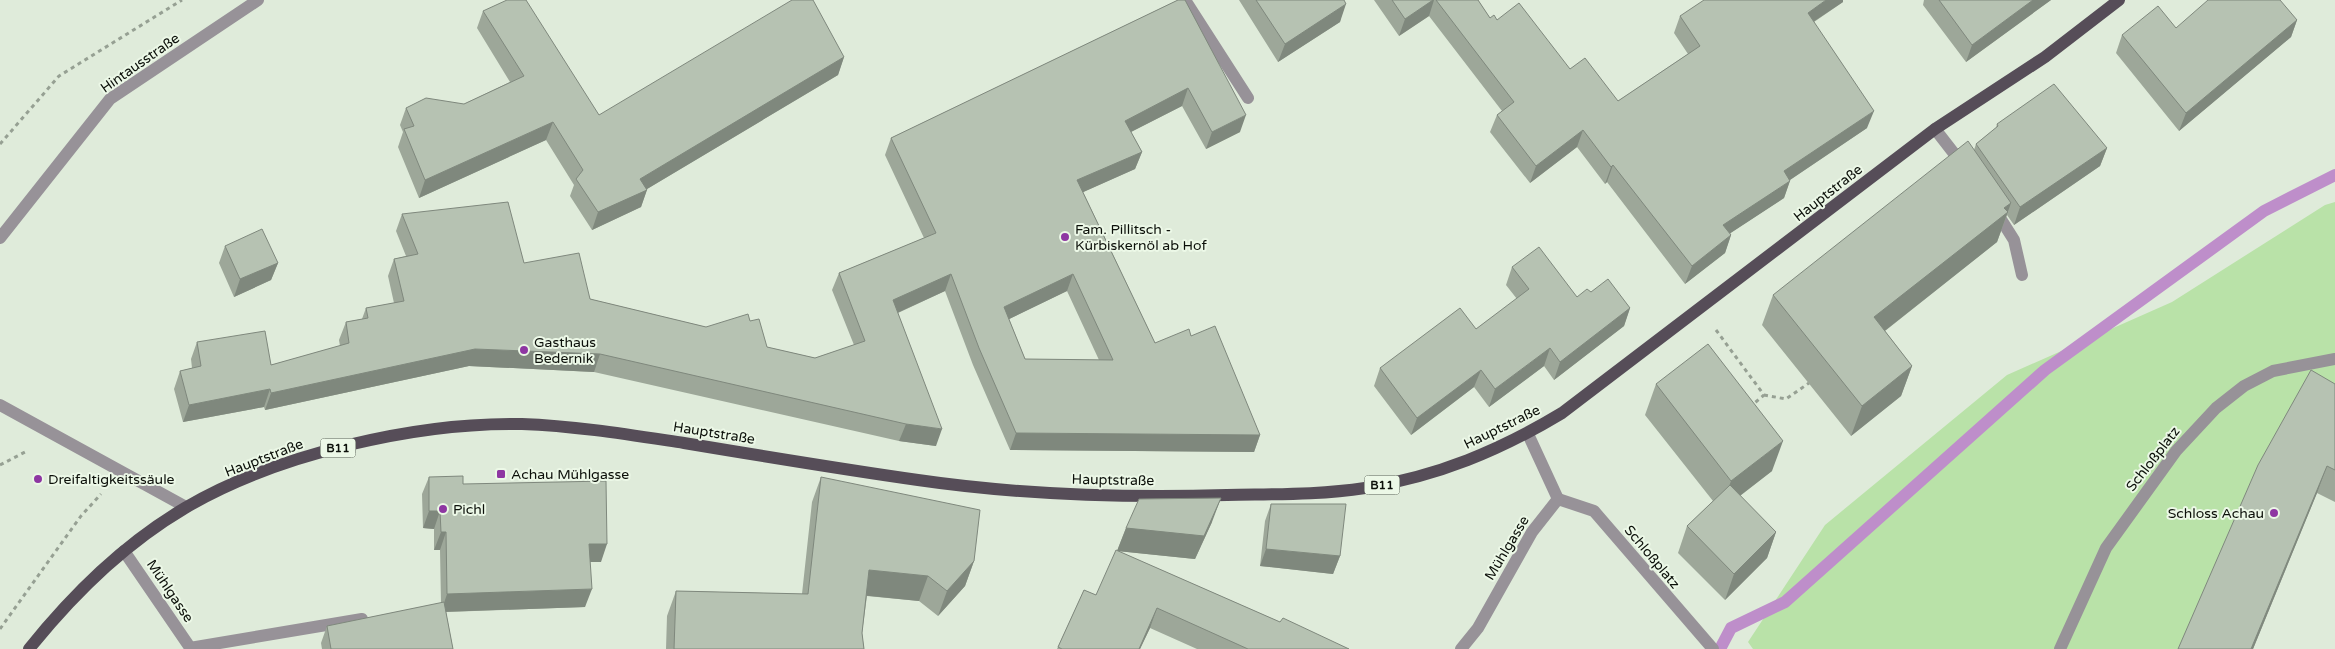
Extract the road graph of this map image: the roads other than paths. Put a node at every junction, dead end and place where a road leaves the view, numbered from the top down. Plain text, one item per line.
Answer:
1 (258, 0) edge
2 (1185, 0) edge
3 (2119, 0) edge
4 (1248, 98) dead end
5 (1935, 129) junction
6 (1969, 174) edge
7 (1986, 196) edge
8 (0, 238) edge
9 (2022, 275) dead end
10 (2335, 359) edge
11 (0, 405) edge
12 (1528, 434) junction
13 (1558, 499) junction
14 (186, 507) junction
15 (124, 551) junction
16 (362, 619) edge
17 (190, 648) edge
18 (29, 649) edge
19 (1461, 649) edge
20 (1714, 649) edge
21 (2060, 649) edge

1 - 8 street, Hintausstraße
2 - 4 street
3 - 5 main road, Hauptstraße / B11
5 - 6 street
5 - 12 main road, Hauptstraße / B11
7 - 9 street
10 - 21 street, Schloßplatz
11 - 14 street
12 - 13 street
12 - 14 main road, Hauptstraße / B11
13 - 19 street, Mühlgasse
13 - 20 street, Schloßplatz
14 - 15 main road, Hauptstraße / B11
15 - 17 street, Mühlgasse
15 - 18 main road, Hauptstraße / B11
16 - 17 street

